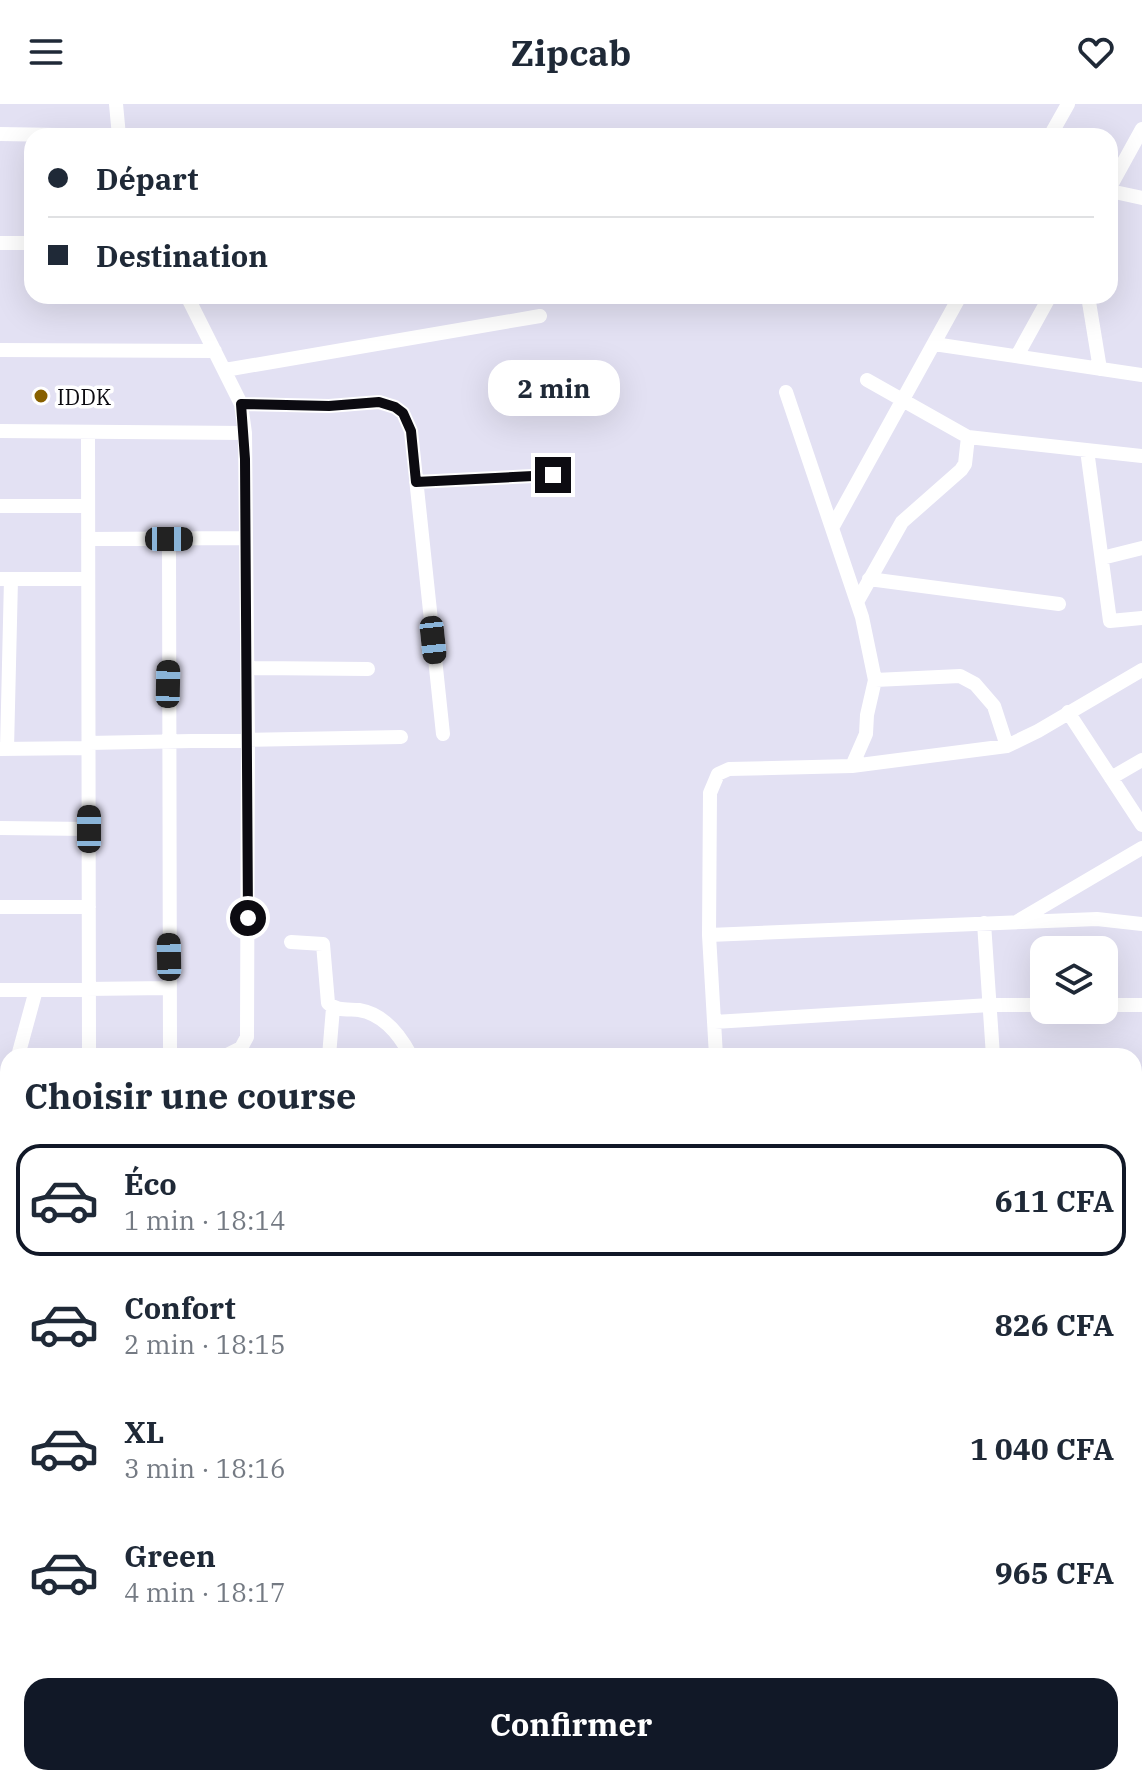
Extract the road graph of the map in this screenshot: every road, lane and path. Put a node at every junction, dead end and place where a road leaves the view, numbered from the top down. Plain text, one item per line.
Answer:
1 (116, 104) edge
2 (1068, 104) edge
3 (118, 128) edge
4 (1054, 128) edge
5 (1142, 129) edge
6 (0, 134) edge
7 (24, 134) edge
8 (1118, 174) edge
9 (1118, 191) edge
10 (1142, 198) edge
11 (0, 243) edge
12 (24, 243) edge
13 (193, 304) edge
14 (956, 304) edge
15 (1046, 304) edge
16 (1089, 304) edge
17 (540, 316) dead end
18 (934, 344) junction
19 (0, 350) edge
20 (215, 351) junction
21 (1017, 356) junction
22 (1100, 369) junction
23 (225, 370) junction
24 (1142, 375) edge
25 (867, 380) dead end
26 (786, 392) dead end
27 (902, 400) junction
28 (241, 404) junction
29 (0, 431) edge
30 (88, 432) junction
31 (245, 433) junction
32 (968, 437) junction
33 (1087, 450) junction
34 (1142, 456) edge
35 (553, 475) dead end
36 (416, 482) junction
37 (0, 506) edge
38 (88, 506) junction
39 (832, 528) junction
40 (246, 538) junction
41 (88, 539) junction
42 (169, 539) junction
43 (1142, 548) edge
44 (1102, 558) junction
45 (6, 579) edge
46 (88, 579) junction
47 (869, 579) junction
48 (857, 602) junction
49 (1059, 604) dead end
50 (1142, 618) edge
51 (248, 668) junction
52 (4, 669) edge
53 (368, 669) dead end
54 (1142, 670) edge
55 (875, 680) junction
56 (1068, 712) junction
57 (443, 734) dead end
58 (401, 737) dead end
59 (248, 740) junction
60 (167, 741) junction
61 (88, 746) junction
62 (1007, 746) junction
63 (3, 749) edge
64 (1142, 760) edge
65 (852, 766) junction
66 (1111, 778) junction
67 (1142, 825) edge
68 (0, 828) edge
69 (89, 829) junction
70 (1142, 848) edge
71 (0, 907) edge
72 (89, 907) junction
73 (1015, 922) junction
74 (984, 923) junction
75 (1142, 924) edge
76 (709, 935) junction
77 (291, 942) dead end
78 (169, 988) junction
79 (0, 990) edge
80 (36, 990) junction
81 (89, 990) junction
82 (990, 1005) junction
83 (1030, 1005) edge
84 (1118, 1005) edge
85 (1142, 1005) edge
86 (333, 1008) junction
87 (714, 1022) junction
88 (20, 1048) edge
89 (89, 1048) edge
90 (170, 1048) edge
91 (243, 1048) edge
92 (330, 1048) edge
93 (407, 1048) edge
94 (716, 1048) edge
95 (993, 1048) edge

1 - 3 street
2 - 4 street
5 - 8 street
6 - 7 street
9 - 10 street
11 - 12 street
13 - 20 street
14 - 18 street
15 - 21 street
16 - 22 street
17 - 23 street
18 - 21 street
18 - 27 street
19 - 20 street
20 - 23 street
21 - 22 street
22 - 24 street
23 - 28 street
25 - 27 street
26 - 39 street
27 - 32 street
27 - 39 street
28 - 31 street
28 - 36 street
29 - 30 street
30 - 31 street
30 - 38 street
31 - 40 street
32 - 33 street
32 - 47 street
33 - 34 street
33 - 44 street
35 - 36 street
36 - 57 street
37 - 38 street
38 - 41 street
39 - 48 street
40 - 42 street
40 - 51 street
41 - 42 street
41 - 46 street
42 - 60 street
43 - 44 street
44 - 50 street
45 - 46 street
45 - 52 street
46 - 61 street
47 - 48 street
47 - 49 street
48 - 55 street
51 - 53 street
51 - 59 street
52 - 63 street
54 - 56 street
55 - 62 street
55 - 65 street
56 - 62 street
56 - 66 street
58 - 59 street
59 - 60 street
59 - 91 street
60 - 61 street
60 - 78 street
61 - 63 street
61 - 69 street
62 - 65 street
64 - 66 street
65 - 76 street
66 - 67 street
68 - 69 street
69 - 72 street
70 - 73 street
71 - 72 street
72 - 81 street
73 - 74 street
73 - 75 street
74 - 76 street
74 - 82 street
76 - 87 street
77 - 86 street
78 - 81 street
78 - 90 street
79 - 80 street
80 - 81 street
80 - 88 street
81 - 89 street
82 - 83 street
82 - 87 street
82 - 95 street
84 - 85 street
86 - 92 street
86 - 93 street
87 - 94 street

